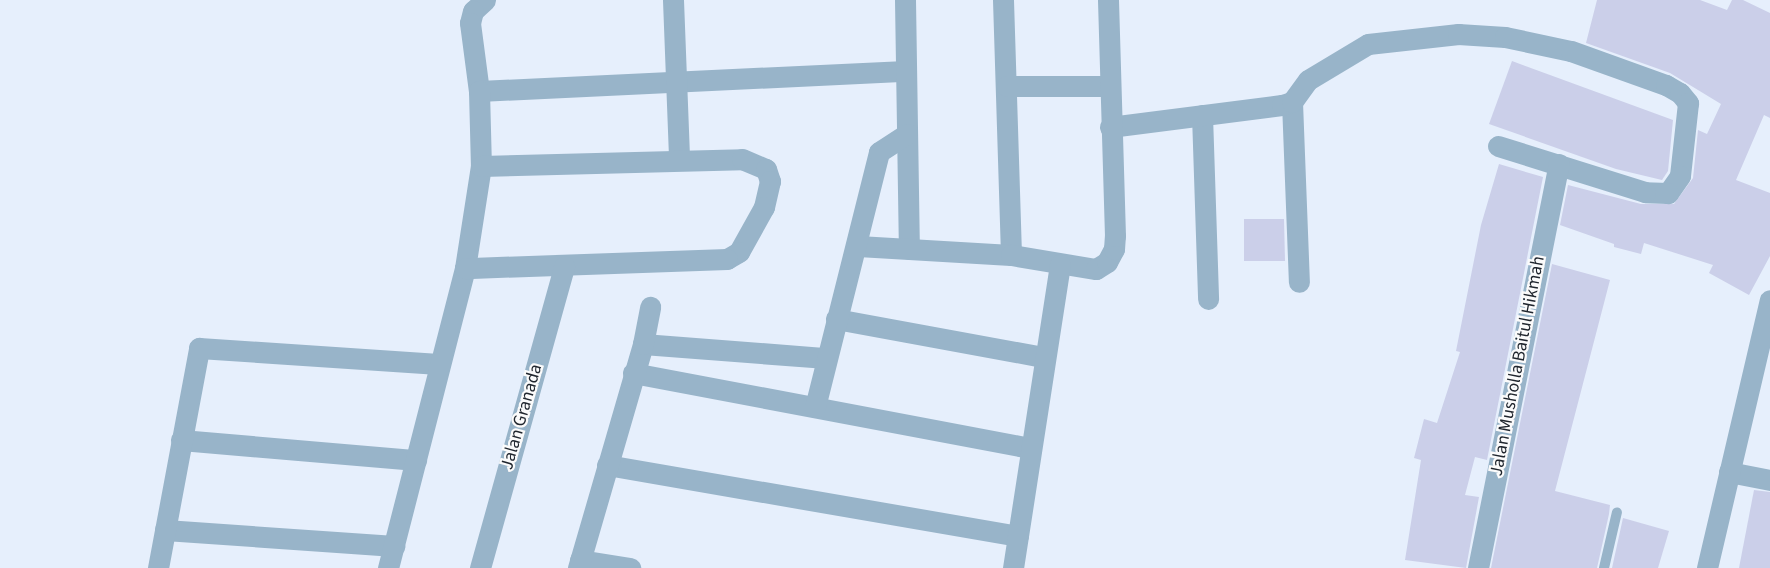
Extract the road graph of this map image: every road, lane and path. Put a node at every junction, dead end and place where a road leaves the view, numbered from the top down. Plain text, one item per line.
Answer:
1 (484, 0) edge
2 (673, 0) edge
3 (905, 0) edge
4 (1003, 0) edge
5 (1108, 0) edge
6 (906, 71) junction
7 (676, 80) junction
8 (1007, 86) junction
9 (1109, 86) junction
10 (479, 91) junction
11 (1292, 102) junction
12 (1202, 115) junction
13 (1110, 127) junction
14 (907, 134) junction
15 (1498, 146) dead end
16 (679, 159) junction
17 (1559, 164) junction
18 (481, 166) junction
19 (858, 246) junction
20 (909, 249) junction
21 (1011, 255) junction
22 (1060, 265) junction
23 (564, 267) junction
24 (465, 268) junction
25 (1299, 282) dead end
26 (1208, 299) dead end
27 (1770, 300) edge
28 (650, 307) dead end
29 (836, 318) junction
30 (643, 345) junction
31 (1044, 357) junction
32 (825, 358) junction
33 (438, 364) junction
34 (633, 373) junction
35 (815, 407) junction
36 (181, 440) junction
37 (1031, 448) junction
38 (416, 460) junction
39 (607, 465) junction
40 (1729, 472) junction
41 (1770, 480) edge
42 (1617, 512) dead end
43 (165, 530) junction
44 (1018, 536) junction
45 (394, 546) junction
46 (579, 564) edge
47 (158, 568) edge
48 (388, 568) edge
49 (480, 568) edge
50 (630, 568) edge
51 (1013, 568) edge
52 (1478, 568) edge
53 (1604, 568) edge
54 (1707, 568) edge

1 - 10 street
2 - 7 street
3 - 6 street
4 - 8 street
5 - 9 street
6 - 7 street
6 - 14 street
7 - 10 street
7 - 16 street
8 - 9 street
8 - 21 street
9 - 13 street
10 - 18 street
11 - 12 street
11 - 17 street
11 - 25 street
12 - 13 street
12 - 26 street
13 - 22 street
14 - 19 street
14 - 20 street
15 - 17 street
16 - 18 street
16 - 23 street
17 - 52 street, Jalan Musholla Baitul Hikmah
18 - 24 street
19 - 20 street
19 - 29 street
20 - 21 street
21 - 22 street
22 - 31 street
23 - 24 street
23 - 49 street, Jalan Granada
24 - 33 street
27 - 40 street
28 - 30 street
29 - 31 street
29 - 32 street
30 - 32 street
30 - 34 street
31 - 37 street
32 - 35 street
33 - 36 street
33 - 38 street
34 - 35 street
34 - 39 street
35 - 37 street
36 - 38 street
36 - 43 street
37 - 44 street
38 - 45 street
39 - 44 street
39 - 46 street
40 - 41 street
40 - 54 street
42 - 53 lane
43 - 45 street
43 - 47 street
44 - 51 street
45 - 48 street
46 - 50 street

